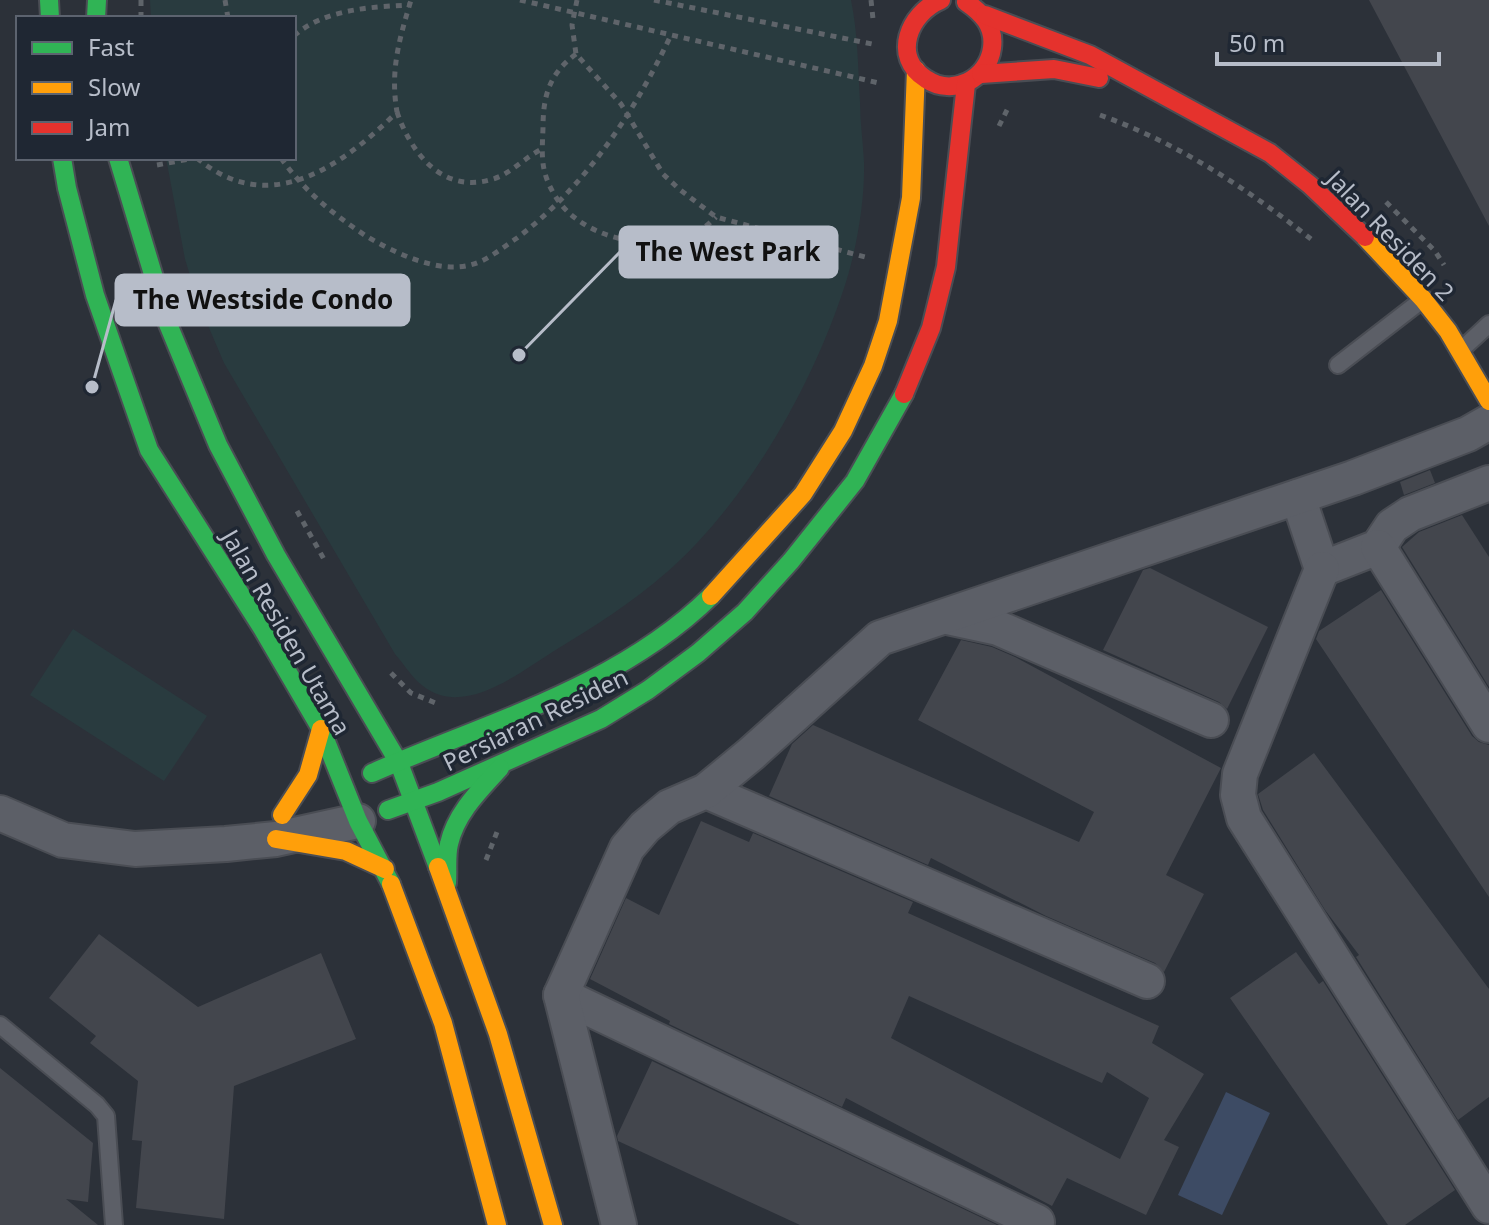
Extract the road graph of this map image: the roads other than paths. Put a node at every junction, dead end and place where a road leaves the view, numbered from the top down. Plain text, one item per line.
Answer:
1 (906, 0) edge
2 (941, 0) edge
3 (961, 0) edge
4 (985, 15) junction
5 (911, 21) junction
6 (916, 70) junction
7 (973, 79) junction
8 (1144, 85) junction
9 (62, 160) edge
10 (119, 160) edge
11 (1423, 299) junction
12 (1489, 324) edge
13 (1459, 352) junction
14 (1338, 365) dead end
15 (1489, 401) edge
16 (1489, 422) edge
17 (1489, 483) edge
18 (1298, 497) junction
19 (1378, 547) junction
20 (1322, 569) junction
21 (945, 616) junction
22 (352, 683) junction
23 (387, 710) dead end
24 (1211, 720) dead end
25 (1489, 725) edge
26 (321, 729) junction
27 (428, 730) dead end
28 (450, 739) junction
29 (399, 763) junction
30 (504, 763) junction
31 (344, 784) junction
32 (706, 791) junction
33 (414, 801) junction
34 (0, 813) edge
35 (358, 821) junction
36 (279, 827) junction
37 (385, 869) junction
38 (447, 893) junction
39 (1147, 981) dead end
40 (561, 995) junction
41 (0, 1025) edge
42 (1489, 1206) edge
43 (1037, 1222) dead end
44 (114, 1225) edge
45 (497, 1225) edge
46 (553, 1225) edge
47 (619, 1225) edge

1 - 5 street
2 - 5 street
3 - 4 street, Jalan Residen 2
4 - 7 street, Persiaran Residen
4 - 8 street, Jalan Residen 2
5 - 6 street, Persiaran Residen
6 - 7 street, Jalan Residen 2
6 - 28 street, Persiaran Residen
7 - 8 street, Jalan Residen 2
7 - 30 street, Persiaran Residen
8 - 11 street, Jalan Residen 2
9 - 26 street, Jalan Residen Utama
10 - 22 street, Jalan Residen Utama
11 - 13 street, Jalan Residen 2
11 - 14 lane
12 - 13 lane
13 - 15 street, Jalan Residen 2
16 - 18 street
17 - 19 street
18 - 20 street
18 - 21 street
19 - 20 street
19 - 25 street
20 - 42 street
21 - 24 street
21 - 32 street
22 - 23 street
22 - 29 street, Jalan Residen Utama
26 - 31 street, Jalan Residen Utama
26 - 36 street
27 - 28 street
28 - 29 street, Persiaran Residen
29 - 31 street, Persiaran Residen
29 - 33 street, Jalan Residen Utama
30 - 33 street, Persiaran Residen
30 - 38 street
31 - 35 street, Jalan Residen Utama
31 - 36 street
32 - 39 street
32 - 40 street
33 - 35 street, Persiaran Residen
33 - 38 street, Jalan Residen Utama
34 - 36 street
35 - 36 street
35 - 37 street, Jalan Residen Utama
36 - 37 street
37 - 45 street, Jalan Residen Utama
38 - 46 street, Jalan Residen Utama
40 - 43 street
40 - 47 street
41 - 44 lane

